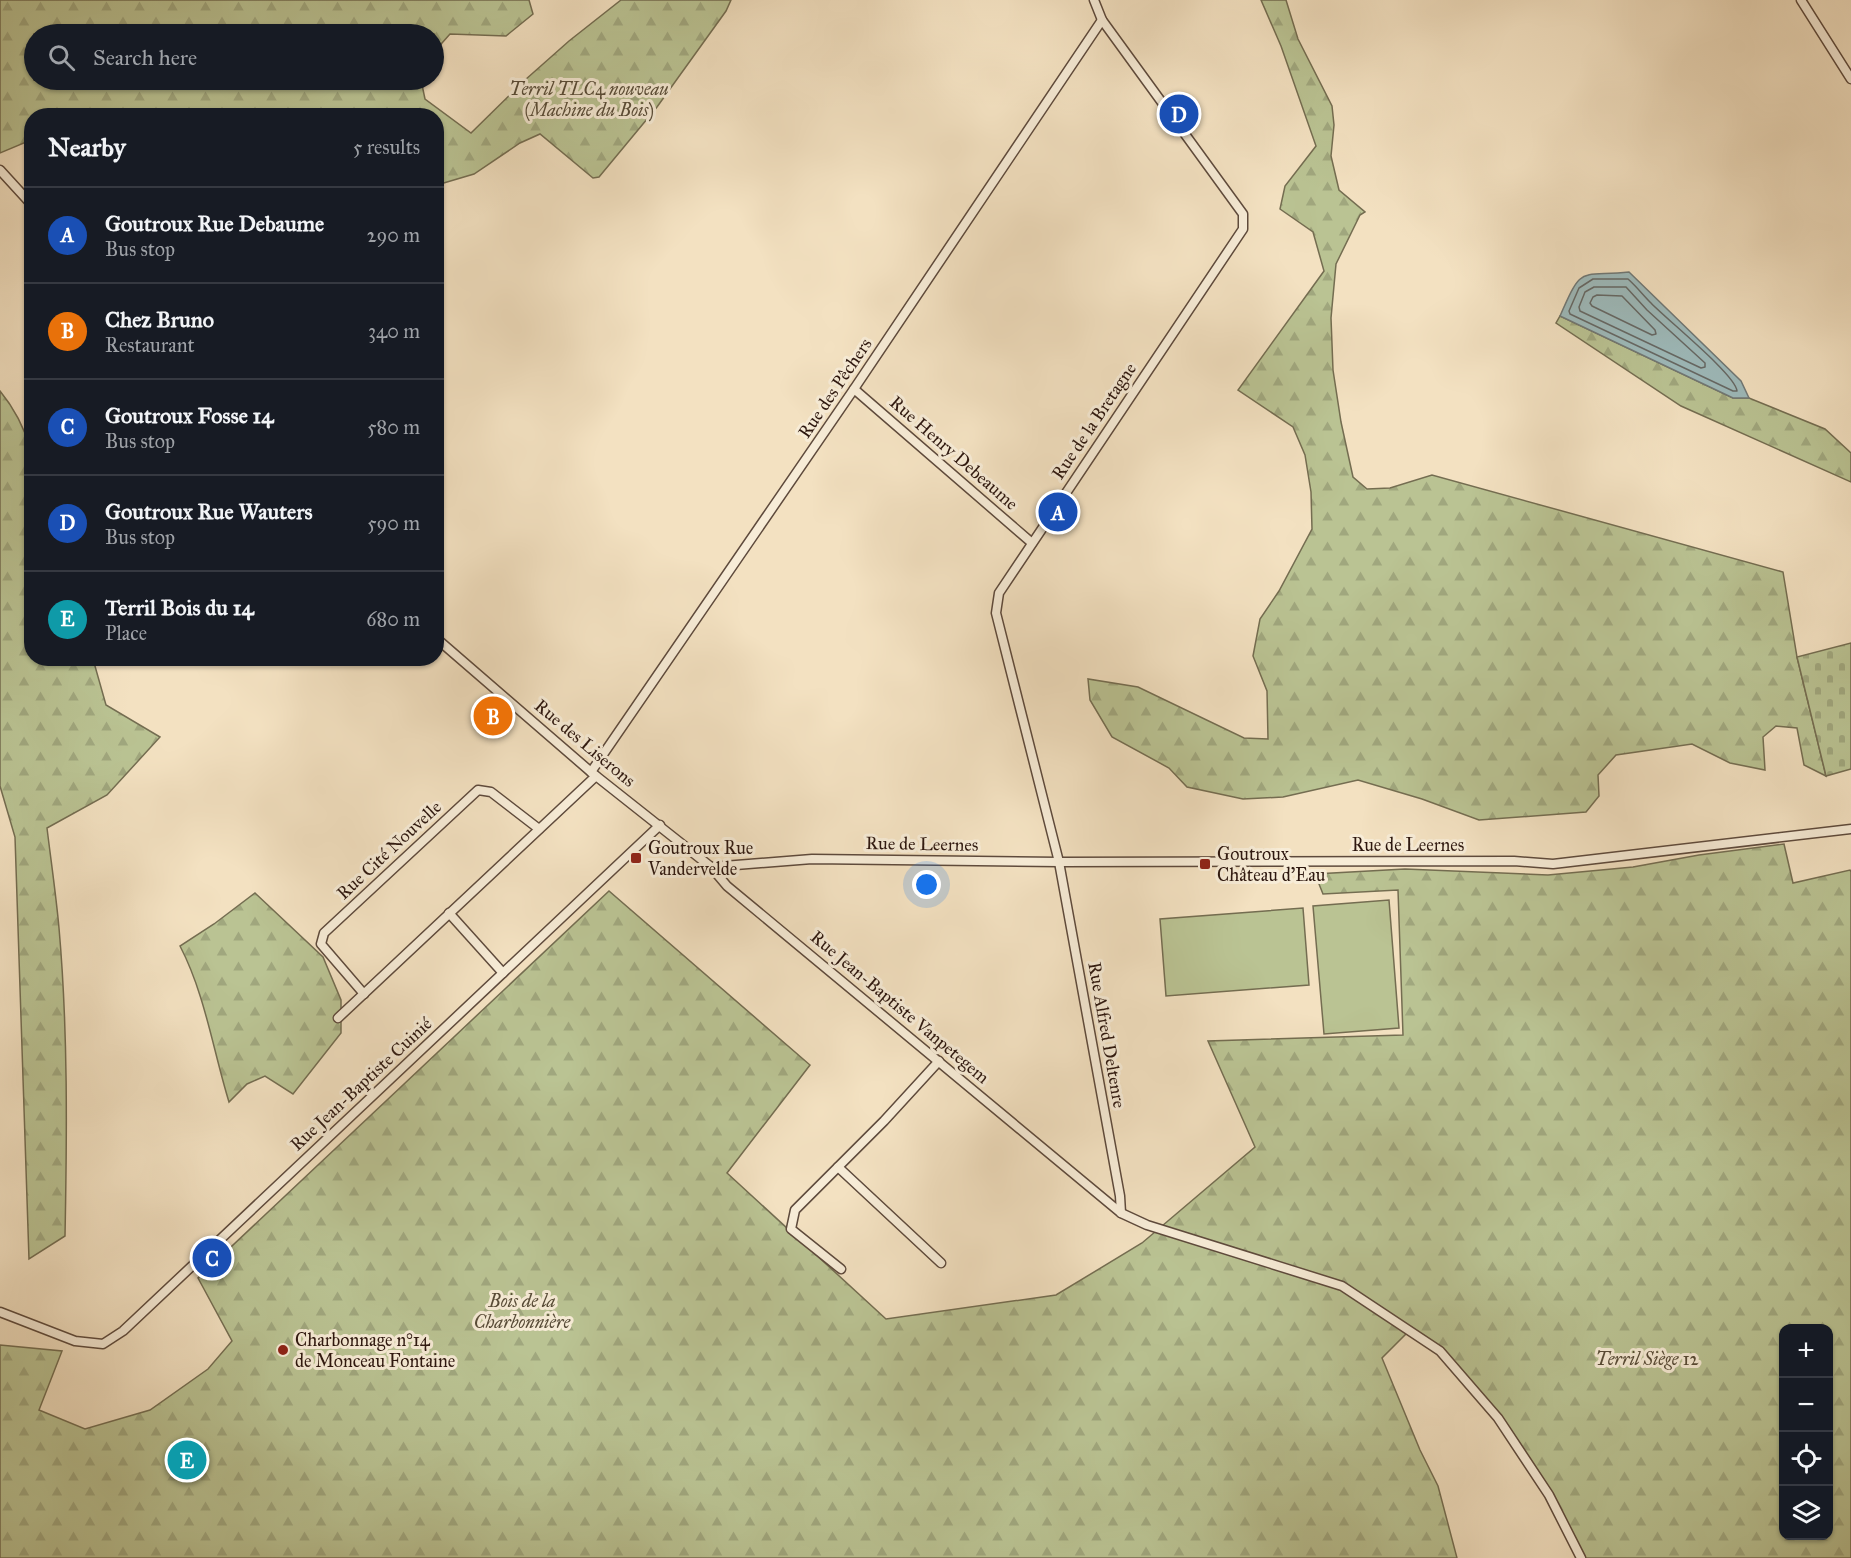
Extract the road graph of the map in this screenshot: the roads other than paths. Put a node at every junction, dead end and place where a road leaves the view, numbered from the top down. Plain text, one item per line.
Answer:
1 (1094, 0) edge
2 (1801, 0) edge
3 (1102, 20) junction
4 (1851, 79) edge
5 (0, 171) edge
6 (24, 196) edge
7 (854, 389) junction
8 (1032, 543) junction
9 (444, 645) edge
10 (593, 774) junction
11 (660, 825) junction
12 (539, 829) junction
13 (1851, 829) edge
14 (1059, 862) junction
15 (711, 867) junction
16 (449, 913) junction
17 (503, 973) junction
18 (364, 993) junction
19 (338, 1018) dead end
20 (939, 1061) junction
21 (838, 1167) junction
22 (1120, 1213) junction
23 (941, 1263) dead end
24 (841, 1269) dead end
25 (0, 1312) edge
26 (1581, 1558) edge

1 - 3 street
2 - 4 street
3 - 7 street, Rue des Pêchers
3 - 8 street, Rue de la Bretagne
5 - 6 street
7 - 8 street, Rue Henry Debeaume
7 - 10 street, Rue des Pêchers
8 - 14 street, Rue de la Bretagne
9 - 10 street, Rue des Liserons
10 - 11 street, Rue des Liserons
10 - 12 street
11 - 15 street, Rue Jean-Baptiste Vanpetegem
11 - 17 street, Rue Jean-Baptiste Cuinié
12 - 16 street
12 - 18 street, Rue Cité Nouvelle
13 - 14 street, Rue de Leernes
14 - 15 street, Rue de Leernes
14 - 22 street, Rue Alfred Deltenre
15 - 20 street, Rue Jean-Baptiste Vanpetegem
16 - 17 street
16 - 18 street
17 - 25 street, Rue Jean-Baptiste Cuinié
18 - 19 street
20 - 21 street
20 - 22 street, Rue Jean-Baptiste Vanpetegem
21 - 23 street
21 - 24 street
22 - 26 street, Rue Jean-Baptiste Vanpetegem

